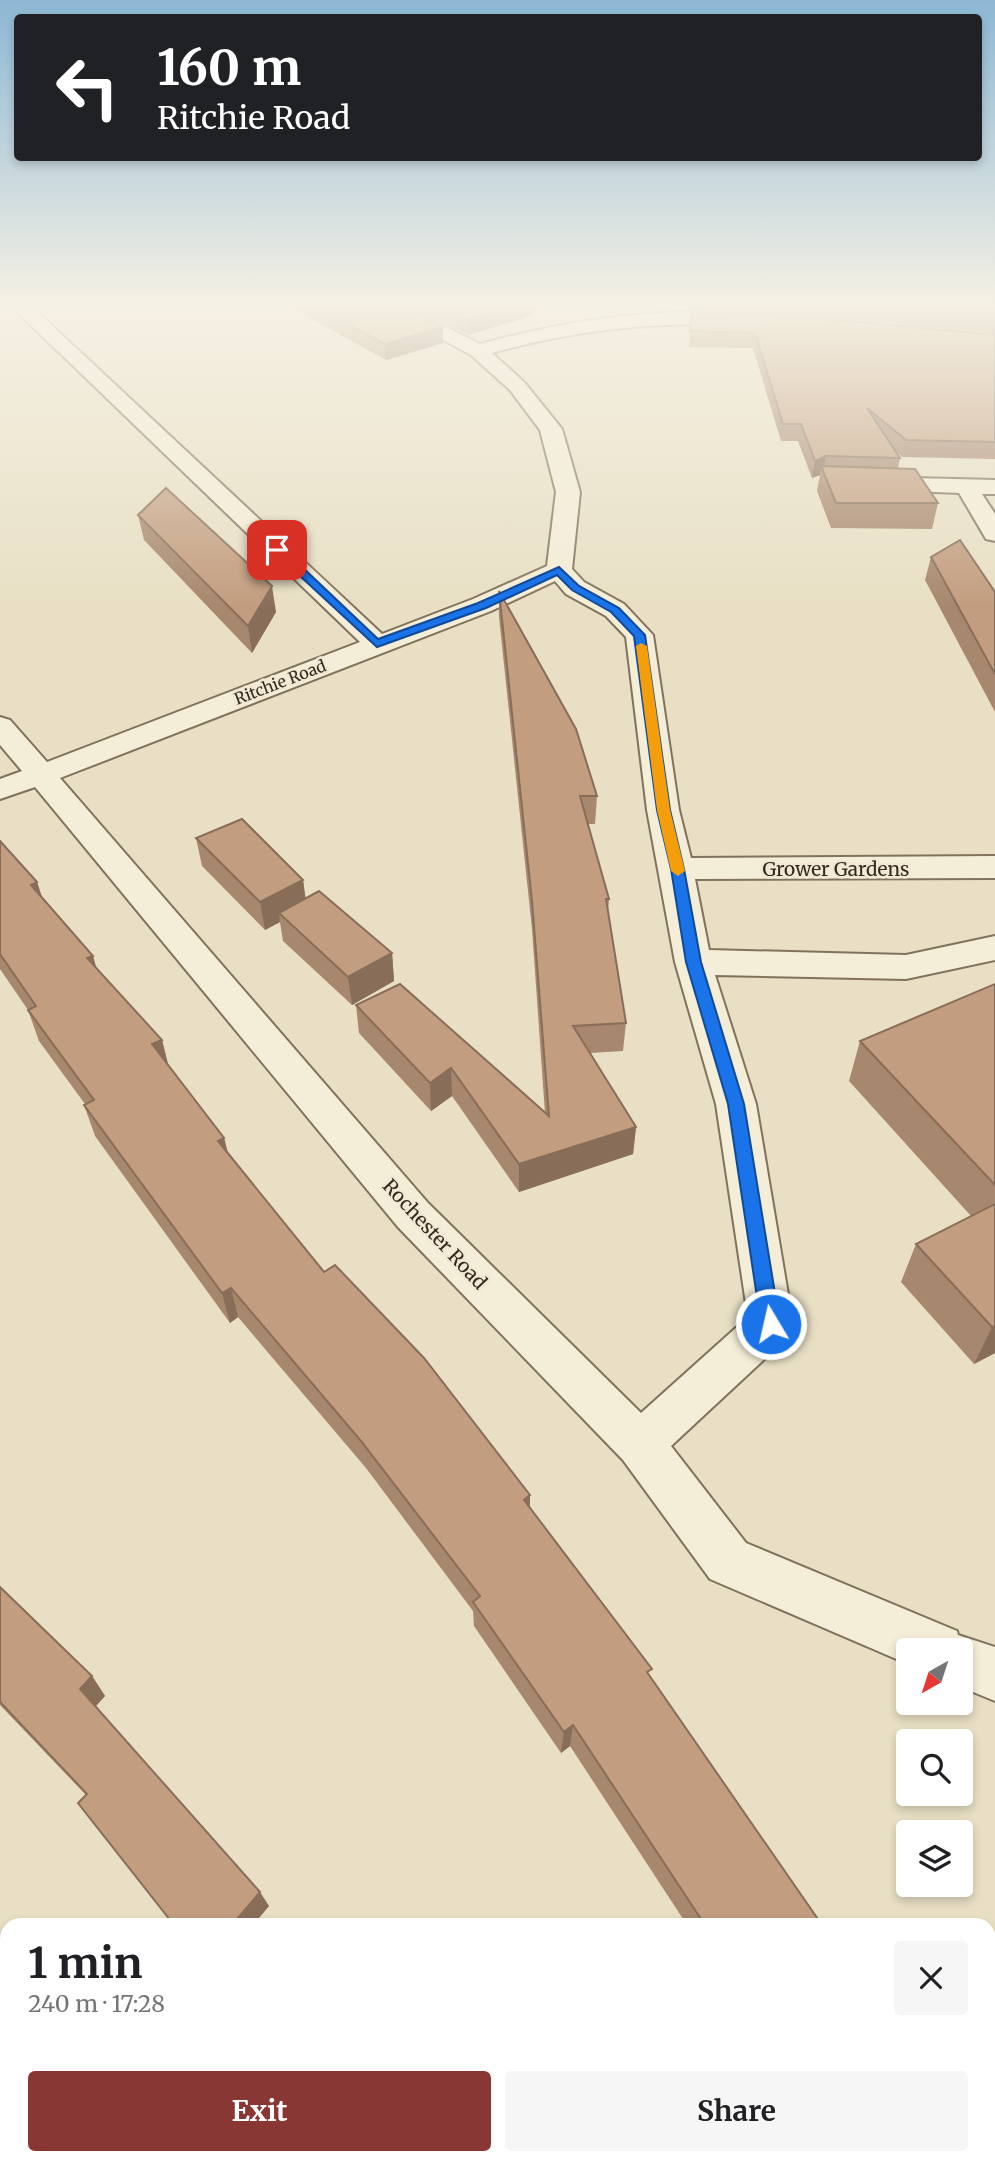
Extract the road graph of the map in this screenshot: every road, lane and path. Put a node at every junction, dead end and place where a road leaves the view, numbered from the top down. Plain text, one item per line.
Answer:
1 (126, 406) edge
2 (533, 406) edge
3 (849, 484) edge
4 (966, 486) junction
5 (995, 487) edge
6 (995, 534) edge
7 (559, 570) junction
8 (377, 644) junction
9 (0, 726) edge
10 (39, 776) junction
11 (0, 790) edge
12 (995, 867) edge
13 (677, 869) junction
14 (995, 948) edge
15 (693, 962) junction
16 (639, 1444) junction
17 (910, 1638) edge
18 (973, 1665) edge
19 (995, 1674) edge

1 - 8 street
2 - 7 street
3 - 4 street
4 - 5 street
4 - 6 street
7 - 8 street, Ritchie Road
7 - 13 street
8 - 10 street, Ritchie Road
9 - 10 street, Rochester Road
10 - 11 street, Ritchie Road
10 - 16 street, Rochester Road
12 - 13 street, Grower Gardens
13 - 15 street
14 - 15 street
15 - 16 street
16 - 17 street, Rochester Road
18 - 19 street

